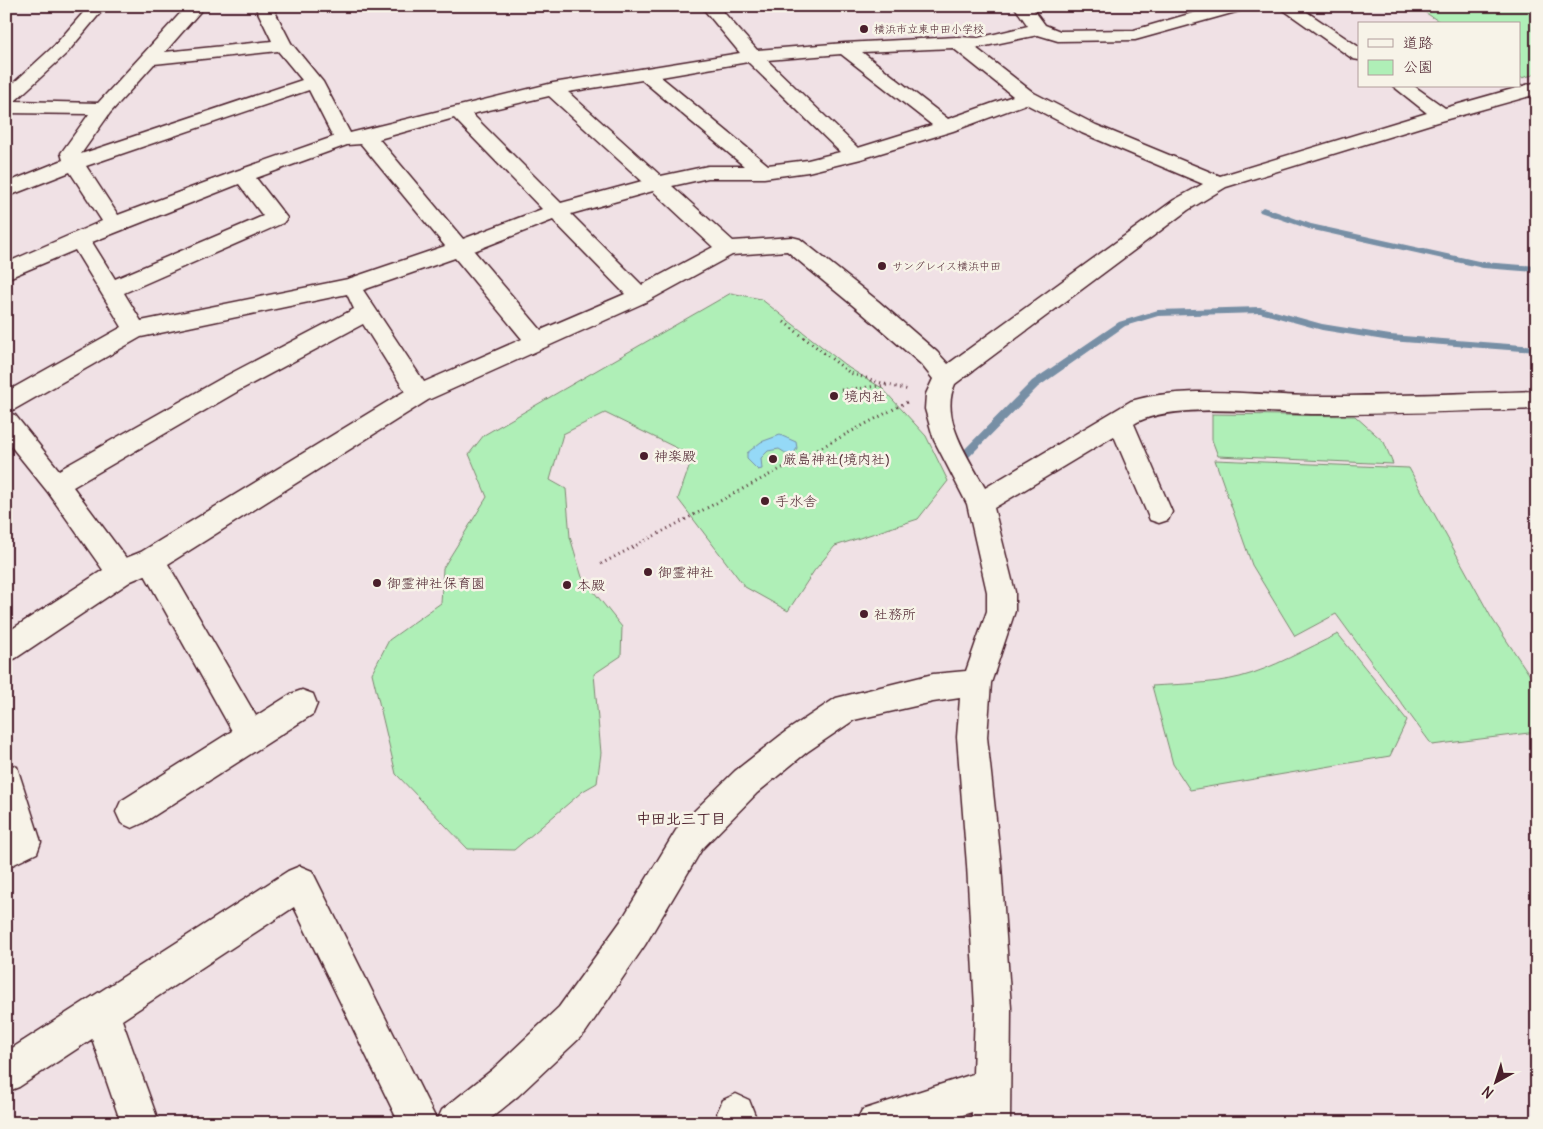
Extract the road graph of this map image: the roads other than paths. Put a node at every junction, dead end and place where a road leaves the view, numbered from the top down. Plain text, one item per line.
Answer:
1 (98, 6) edge
2 (197, 6) edge
3 (263, 6) edge
4 (710, 6) edge
5 (1022, 6) edge
6 (1237, 6) edge
7 (1286, 6) edge
8 (1039, 30) junction
9 (957, 42) junction
10 (283, 45) junction
11 (845, 48) junction
12 (1358, 54) edge
13 (752, 56) junction
14 (149, 59) junction
15 (646, 74) junction
16 (314, 82) junction
17 (553, 88) junction
18 (1405, 88) edge
19 (1537, 88) edge
20 (1027, 97) junction
21 (6, 100) edge
22 (6, 107) edge
23 (104, 109) junction
24 (459, 112) junction
25 (1442, 115) junction
26 (946, 127) junction
27 (366, 137) junction
28 (344, 140) junction
29 (854, 156) junction
30 (74, 163) junction
31 (764, 172) junction
32 (243, 175) junction
33 (658, 183) junction
34 (1219, 183) junction
35 (6, 190) edge
36 (556, 211) junction
37 (114, 224) junction
38 (79, 239) junction
39 (458, 248) junction
40 (728, 248) junction
41 (6, 272) edge
42 (351, 286) junction
43 (110, 290) junction
44 (640, 296) junction
45 (367, 312) junction
46 (135, 330) junction
47 (537, 340) junction
48 (946, 378) junction
49 (419, 394) junction
50 (1537, 400) edge
51 (6, 403) edge
52 (1120, 420) junction
53 (6, 422) edge
54 (56, 484) junction
55 (980, 504) junction
56 (1159, 512) dead end
57 (151, 560) junction
58 (121, 573) junction
59 (6, 649) edge
60 (976, 683) junction
61 (302, 704) dead end
62 (251, 736) junction
63 (6, 778) edge
64 (132, 812) dead end
65 (6, 852) edge
66 (102, 1012) junction
67 (6, 1074) edge
68 (992, 1105) edge
69 (140, 1123) edge
70 (419, 1123) edge
71 (455, 1123) edge
72 (875, 1123) edge

1 - 21 street
2 - 14 street
3 - 10 street
4 - 13 street
5 - 8 street
6 - 8 street
7 - 12 street
8 - 9 street
9 - 11 street
9 - 20 street
10 - 14 street
10 - 16 street
11 - 13 street
11 - 26 street
13 - 15 street
13 - 29 street
14 - 23 street
15 - 17 street
15 - 31 street
16 - 28 street
16 - 30 street
17 - 24 street
17 - 33 street
18 - 25 street
19 - 25 street
20 - 26 street
20 - 34 street
22 - 23 street
23 - 30 street
24 - 27 street
24 - 36 street
25 - 34 street
26 - 29 street
27 - 28 street
27 - 39 street
28 - 32 street
29 - 31 street
30 - 35 street
30 - 37 street
31 - 33 street
32 - 37 street
32 - 43 street
33 - 36 street
33 - 40 street
34 - 48 street
36 - 39 street
36 - 44 street
37 - 38 street
38 - 41 street
38 - 43 street
39 - 42 street
39 - 47 street
40 - 44 street
40 - 48 street
42 - 45 street
42 - 46 street
43 - 46 street
44 - 47 street
45 - 49 street
45 - 54 street
46 - 51 street
47 - 49 street
48 - 55 street
49 - 57 street
50 - 52 street
52 - 55 street
52 - 56 street
53 - 54 street
54 - 58 street
55 - 60 street
57 - 58 street
57 - 62 street
58 - 59 street
60 - 68 street
60 - 71 street
61 - 62 street
62 - 64 street
63 - 65 street
66 - 67 street
66 - 69 street
66 - 70 street
68 - 72 street

